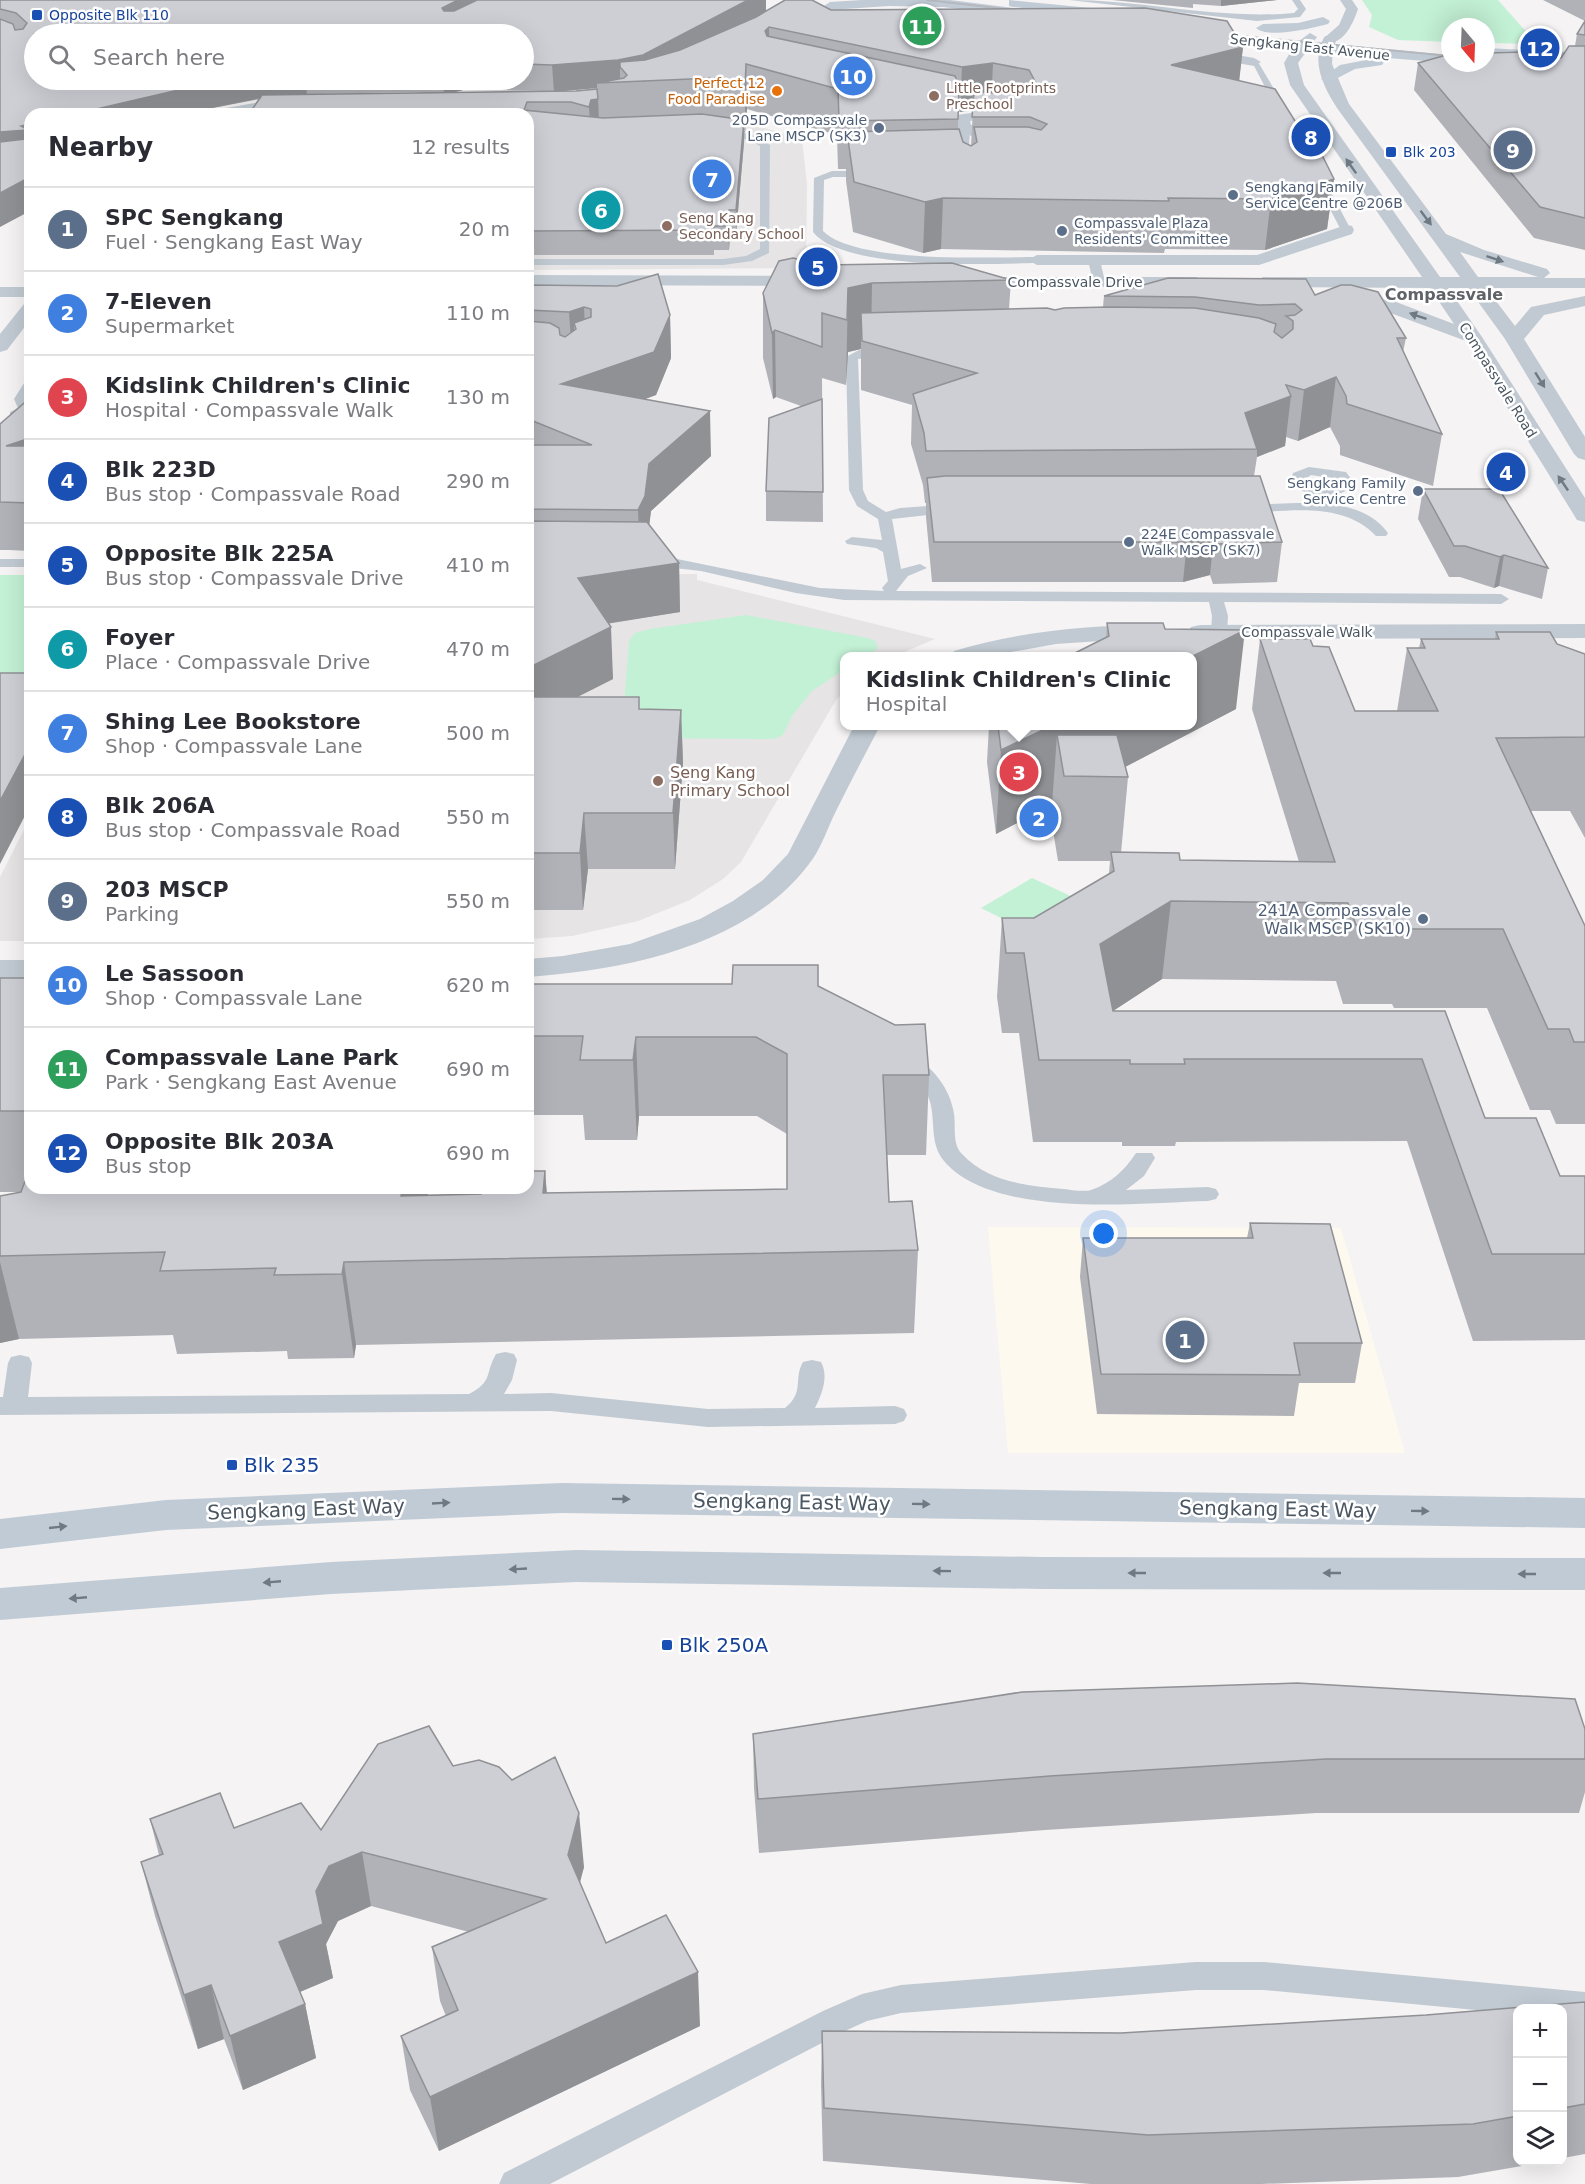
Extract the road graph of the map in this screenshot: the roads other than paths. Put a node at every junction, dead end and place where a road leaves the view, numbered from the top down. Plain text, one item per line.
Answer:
1 (921, 0) edge
2 (991, 0) edge
3 (1073, 0) edge
4 (1296, 0) edge
5 (1346, 0) edge
6 (950, 4) junction
7 (826, 7) edge
8 (1329, 8) dead end
9 (1323, 21) junction
10 (1119, 25) edge
11 (1219, 27) junction
12 (1345, 27) junction
13 (1176, 32) edge
14 (1199, 35) junction
15 (1305, 42) junction
16 (1327, 44) junction
17 (1395, 45) junction
18 (1186, 50) edge
19 (1495, 52) edge
20 (1441, 55) edge
21 (1441, 55) edge
22 (1441, 56) edge
23 (1585, 57) edge
24 (1254, 62) joint
25 (1495, 62) edge
26 (1291, 63) junction
27 (1585, 67) edge
28 (1328, 79) junction
29 (224, 102) dead end
30 (298, 105) joint
31 (221, 108) edge
32 (249, 108) edge
33 (286, 108) edge
34 (961, 123) joint
35 (705, 128) edge
36 (1292, 128) edge
37 (945, 132) edge
38 (1311, 165) edge
39 (881, 174) edge
40 (952, 174) edge
41 (1346, 230) joint
42 (1441, 238) junction
43 (1411, 251) junction
44 (1037, 260) joint
45 (1094, 260) junction
46 (534, 262) edge
47 (0, 280) edge
48 (534, 280) edge
49 (1099, 282) junction
50 (1309, 282) junction
51 (1585, 282) edge
52 (1439, 288) junction
53 (1478, 288) junction
54 (24, 289) edge
55 (24, 290) edge
56 (0, 292) edge
57 (534, 292) edge
58 (1325, 293) junction
59 (24, 294) edge
60 (1585, 294) edge
61 (24, 298) edge
62 (1585, 301) edge
63 (0, 317) edge
64 (1473, 337) junction
65 (1514, 338) junction
66 (0, 346) edge
67 (906, 353) edge
68 (24, 393) edge
69 (24, 407) edge
70 (24, 410) edge
71 (24, 414) edge
72 (15, 415) junction
73 (2, 420) edge
74 (1585, 453) edge
75 (971, 508) edge
76 (1323, 508) junction
77 (1226, 509) edge
78 (1261, 509) junction
79 (1585, 515) edge
80 (885, 517) junction
81 (1381, 533) dead end
82 (852, 542) dead end
83 (890, 550) junction
84 (634, 562) edge
85 (0, 563) edge
86 (24, 563) edge
87 (920, 568) dead end
88 (896, 584) junction
89 (1449, 586) dead end
90 (869, 595) junction
91 (1215, 596) junction
92 (1431, 599) junction
93 (1502, 599) dead end
94 (1584, 631) edge
95 (1219, 632) junction
96 (977, 652) edge
97 (865, 730) edge
98 (534, 967) edge
99 (0, 969) edge
100 (24, 969) edge
101 (892, 1052) edge
102 (1144, 1158) dead end
103 (1208, 1194) dead end
104 (1091, 1196) junction
105 (505, 1360) dead end
106 (20, 1363) dead end
107 (812, 1368) dead end
108 (475, 1401) junction
109 (8, 1405) edge
110 (895, 1414) dead end
111 (788, 1418) junction
112 (1585, 1513) edge
113 (0, 1534) edge
114 (1585, 1574) edge
115 (0, 1604) edge
116 (1585, 2006) edge
117 (516, 2184) edge

1 - 6 main road
2 - 11 main road, Sengkang East Avenue
3 - 4 lane
5 - 12 street
6 - 7 main road
6 - 10 main road
8 - 9 street
9 - 11 main road
9 - 15 street
11 - 15 main road, Sengkang East Avenue
12 - 16 street
12 - 17 main road
13 - 14 main road, Sengkang East Avenue
14 - 15 main road, Sengkang East Avenue
14 - 26 main road
15 - 16 main road, Sengkang East Avenue
15 - 26 street
16 - 17 main road, Sengkang East Avenue
16 - 20 main road, Sengkang East Avenue
16 - 28 street, Compassvale Road
17 - 21 main road, Sengkang East Avenue
18 - 24 street
19 - 23 main road
22 - 28 main road
24 - 36 lane
25 - 27 main road
43 -> 26 street, Compassvale Road
28 -> 42 street, Compassvale Road
29 - 31 lane
30 - 32 lane
30 - 33 street
34 - 37 street
34 - 40 lane
35 - 46 lane
38 - 41 lane
39 - 44 lane
41 - 45 street
42 -> 51 street
42 - 53 street, Compassvale Road
43 - 50 street
43 - 52 street, Compassvale Road
44 - 45 street
45 - 49 lane
47 - 54 street
48 - 57 street
49 - 49 street, Compassvale Drive
50 - 52 street
50 - 58 street
51 - 53 street
52 - 53 street
52 - 58 street
52 - 64 street, Compassvale Road
53 - 60 street
53 - 65 street, Compassvale Road
55 - 56 street
64 -> 58 street
59 - 63 street
61 - 66 street
62 - 65 street
79 -> 64 street, Compassvale Road
65 -> 74 street, Compassvale Road
67 - 80 lane
68 - 69 lane
70 - 72 lane
71 - 72 lane
72 - 73 lane
75 - 80 lane
76 - 78 lane
76 - 78 lane
76 - 81 lane
77 - 78 lane
80 - 83 lane
82 - 83 lane
83 - 88 lane
84 - 90 lane
85 - 86 lane
87 - 88 lane
88 - 90 lane
89 - 92 lane
90 - 91 lane
91 - 92 lane
91 - 95 lane
92 - 93 lane
94 - 95 street, Compassvale Walk
95 - 96 street, Compassvale Walk
97 - 98 street
99 - 100 street
101 - 104 lane
102 - 104 lane
103 - 104 lane
105 - 108 lane
106 - 109 lane
107 - 111 lane
108 - 109 lane
108 - 111 lane
110 - 111 lane
113 -> 112 main road, Sengkang East Way
114 -> 115 main road
116 - 117 lane

